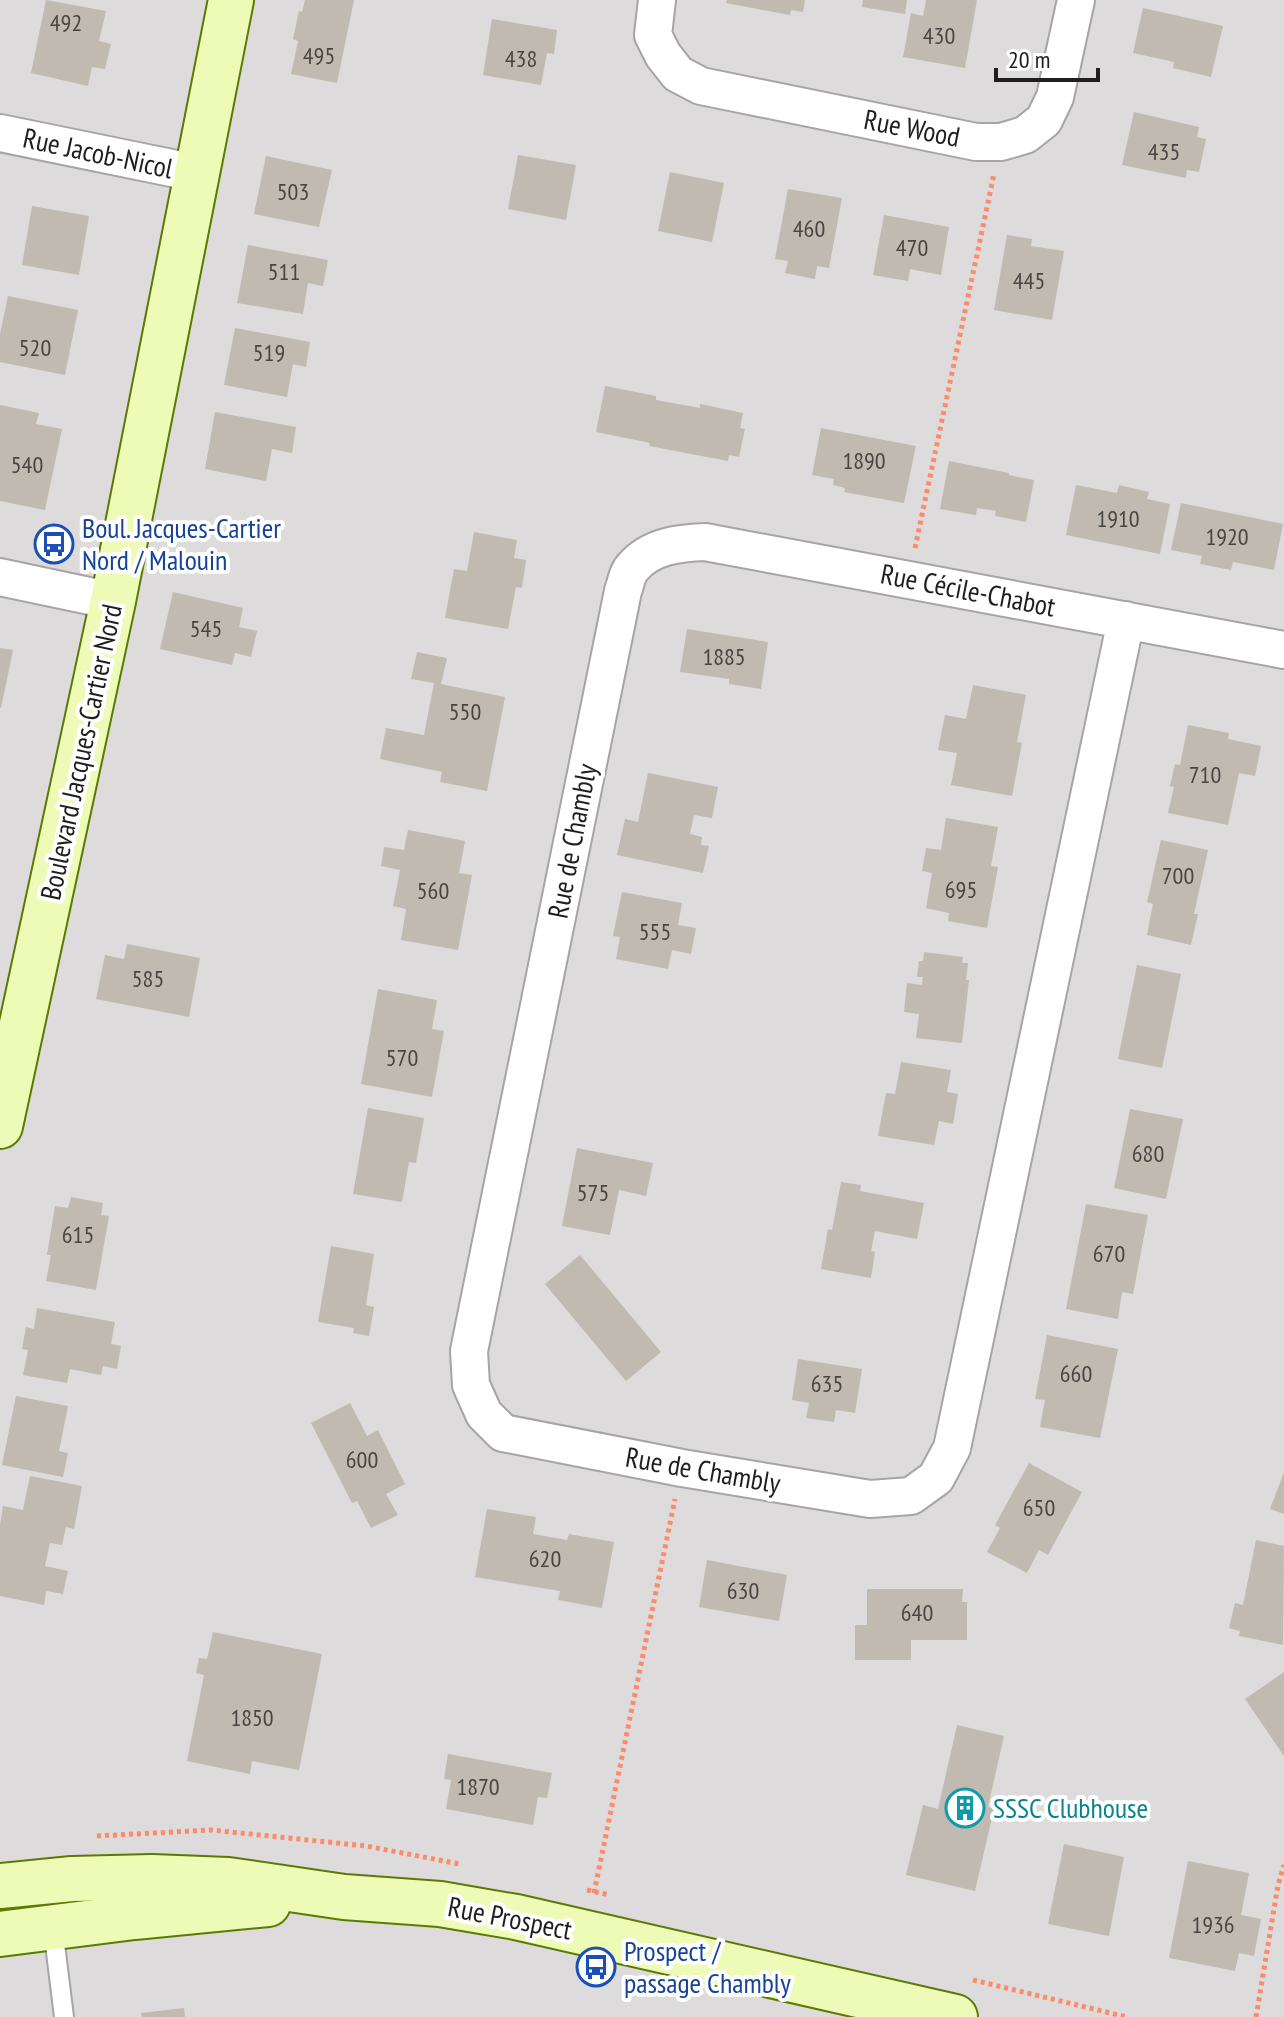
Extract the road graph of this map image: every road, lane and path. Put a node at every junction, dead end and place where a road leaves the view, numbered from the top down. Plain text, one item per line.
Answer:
1 (231, 0) edge
2 (657, 0) edge
3 (1076, 0) edge
4 (0, 133) edge
5 (1001, 142) junction
6 (196, 173) junction
7 (651, 551) joint
8 (0, 577) edge
9 (909, 579) junction
10 (113, 601) junction
11 (1126, 620) junction
12 (1284, 650) edge
13 (0, 1126) edge
14 (682, 1468) junction
15 (1284, 1865) edge
16 (0, 1886) edge
17 (344, 1897) junction
18 (53, 1928) junction
19 (586, 1933) junction
20 (0, 1934) edge
21 (64, 2017) edge
22 (955, 2017) edge
23 (1256, 2017) edge

1 - 6 street, Boulevard Jacques-Cartier Nord
2 - 5 street, Rue Wood
3 - 5 street, Rue Wood
4 - 6 street, Rue Jacob-Nicol
5 - 9 path
6 - 10 street, Boulevard Jacques-Cartier Nord
7 - 9 street, Rue Cécile-Chabot
7 - 14 street, Rue de Chambly
8 - 10 street
9 - 11 street, Rue Cécile-Chabot
10 - 13 street, Boulevard Jacques-Cartier Nord
11 - 12 street, Rue Cécile-Chabot
11 - 14 street, Rue de Chambly
14 - 19 path
15 - 23 path
16 - 17 street, Rue Prospect
17 - 18 street, Rue Prospect
17 - 19 street, Rue Prospect
18 - 20 street, Rue Prospect
18 - 21 lane
19 - 22 street, Rue Prospect

